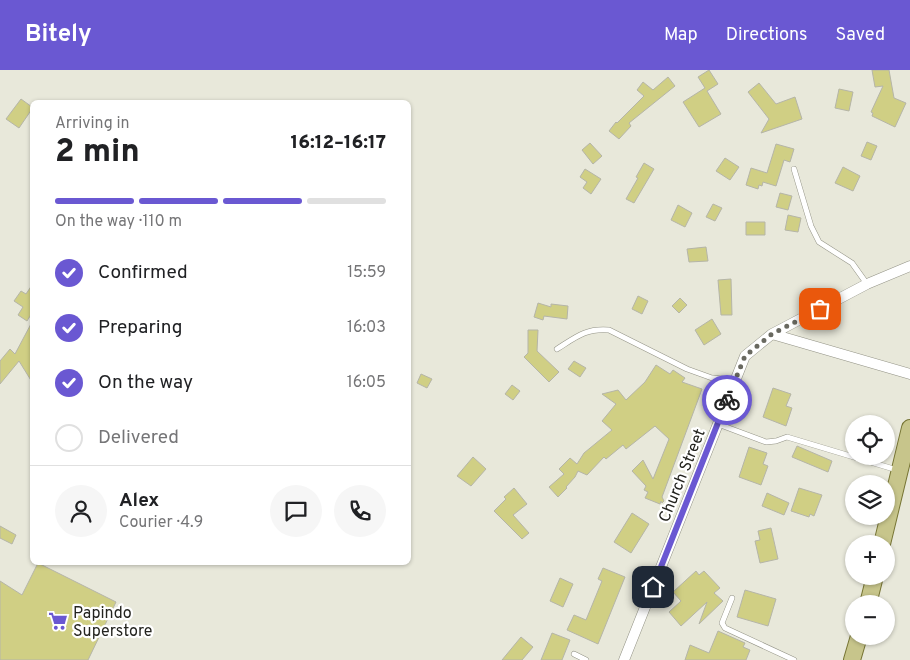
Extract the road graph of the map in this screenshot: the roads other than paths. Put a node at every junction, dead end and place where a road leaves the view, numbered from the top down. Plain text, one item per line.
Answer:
1 (794, 169) dead end
2 (910, 266) edge
3 (867, 284) junction
4 (772, 334) junction
5 (558, 349) dead end
6 (910, 374) edge
7 (735, 380) junction
8 (718, 424) junction
9 (910, 428) edge
10 (900, 471) junction
11 (884, 535) edge
12 (732, 598) dead end
13 (856, 645) edge
14 (574, 654) dead end
15 (586, 660) edge
16 (624, 660) edge
17 (794, 660) edge
18 (852, 660) edge

1 - 3 lane
2 - 3 street, Church Street
3 - 4 street, Church Street
4 - 6 street
4 - 7 street, Church Street
5 - 7 lane
7 - 8 street, Church Street
8 - 10 lane
8 - 16 street, Church Street
9 - 10 main road
10 - 11 main road
12 - 17 lane
13 - 18 main road
14 - 15 lane

